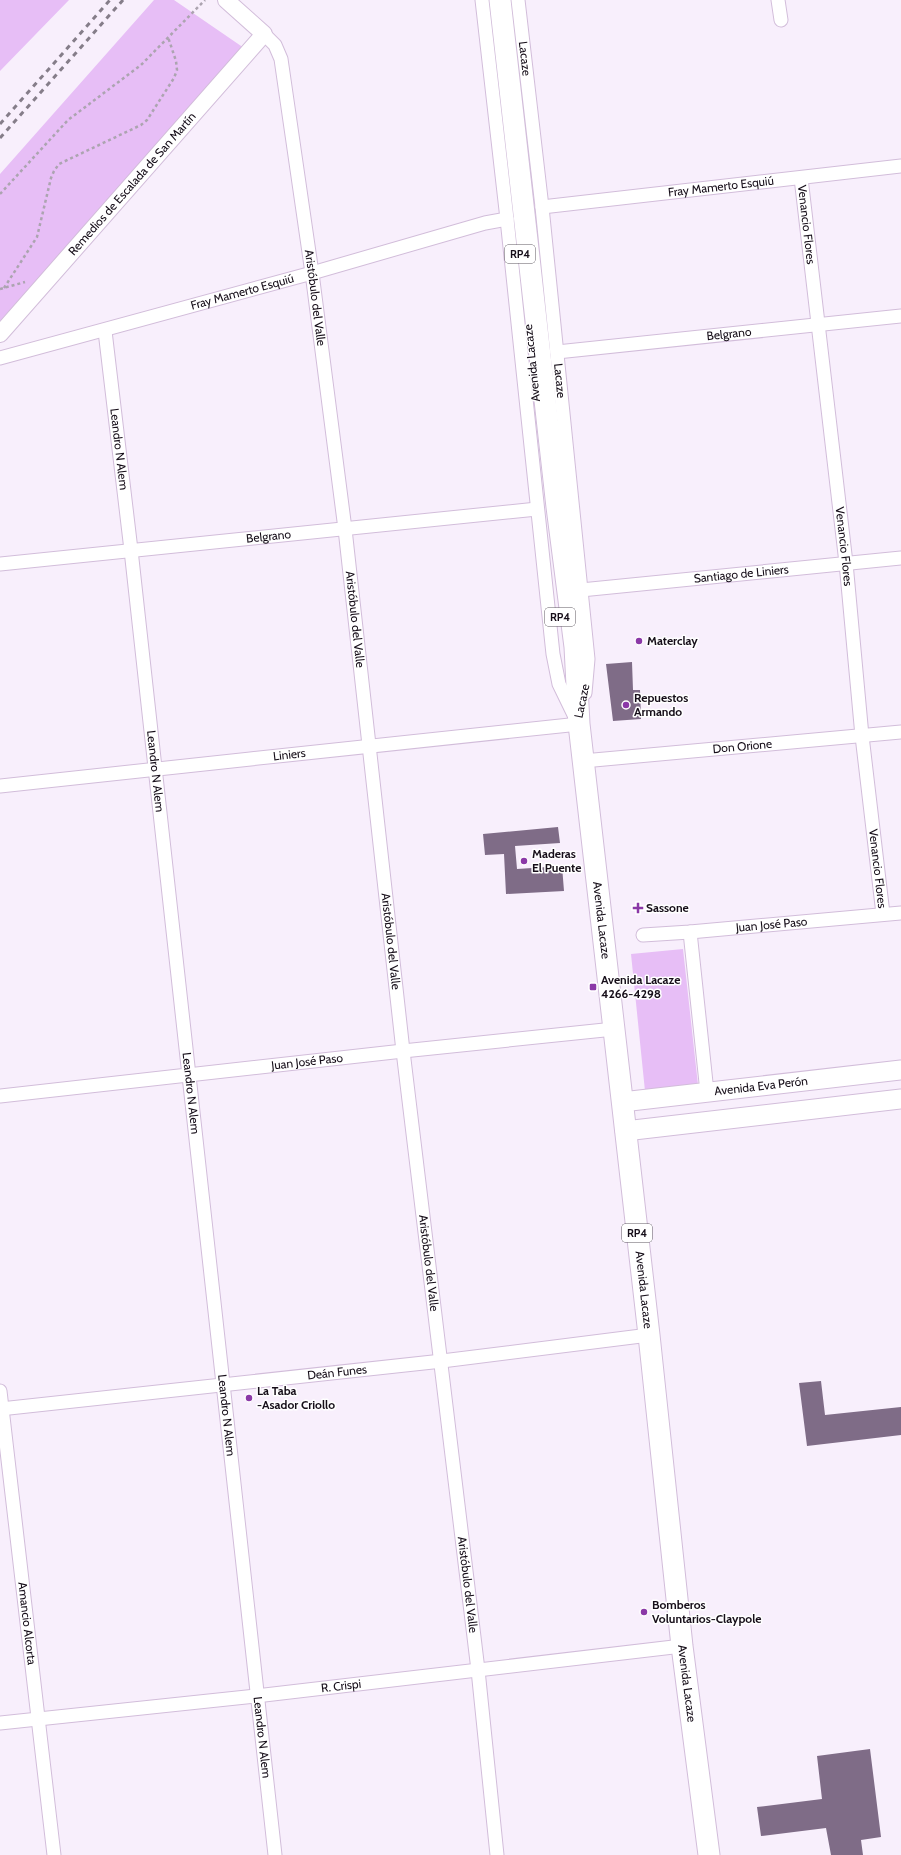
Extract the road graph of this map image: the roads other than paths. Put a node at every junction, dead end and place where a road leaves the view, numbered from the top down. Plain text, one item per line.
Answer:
1 (226, 0) edge
2 (482, 0) edge
3 (492, 0) edge
4 (500, 0) edge
5 (518, 0) edge
6 (778, 0) edge
7 (781, 20) dead end
8 (264, 34) junction
9 (901, 166) edge
10 (801, 178) junction
11 (542, 207) junction
12 (508, 219) junction
13 (312, 274) junction
14 (901, 316) edge
15 (818, 324) junction
16 (105, 331) junction
17 (0, 334) edge
18 (557, 352) junction
19 (0, 358) edge
20 (547, 508) junction
21 (345, 530) junction
22 (131, 550) junction
23 (901, 558) edge
24 (846, 563) junction
25 (0, 564) edge
26 (581, 590) junction
27 (579, 724) junction
28 (901, 732) edge
29 (862, 736) junction
30 (370, 745) junction
31 (583, 761) junction
32 (155, 770) junction
33 (0, 786) edge
34 (901, 913) edge
35 (883, 914) junction
36 (690, 932) junction
37 (643, 935) dead end
38 (614, 1029) junction
39 (403, 1051) junction
40 (901, 1070) edge
41 (189, 1075) junction
42 (707, 1092) junction
43 (0, 1096) edge
44 (901, 1099) edge
45 (622, 1102) junction
46 (626, 1131) junction
47 (649, 1335) junction
48 (442, 1361) junction
49 (223, 1384) junction
50 (0, 1391) edge
51 (1, 1409) edge
52 (682, 1646) junction
53 (478, 1670) junction
54 (256, 1696) junction
55 (37, 1719) junction
56 (0, 1724) edge
57 (54, 1855) edge
58 (275, 1855) edge
59 (497, 1855) edge
60 (709, 1855) edge

1 - 8 street
2 - 12 street
3 - 20 main road, Avenida Lacaze / RP4
4 - 20 main road, Avenida Lacaze / RP4
5 - 11 street, Lacaze
6 - 7 street
8 - 13 street, Aristóbulo del Valle
8 - 17 street, Remedios de Escalada de San Martín
9 - 10 street, Fray Mamerto Esquiú
10 - 11 street, Fray Mamerto Esquiú
10 - 15 street, Venancio Flores
11 - 18 street, Lacaze
12 - 13 street, Fray Mamerto Esquiú
12 - 20 street
13 - 16 street, Fray Mamerto Esquiú
13 - 21 street, Aristóbulo del Valle
14 - 15 street, Belgrano
15 - 18 street, Belgrano
15 - 24 street, Venancio Flores
16 - 19 street, Fray Mamerto Esquiú
16 - 22 street, Leandro N Alem
18 - 26 street, Lacaze
20 - 21 street, Belgrano
20 - 27 main road, Avenida Lacaze / RP4
21 - 22 street, Belgrano
21 - 30 street, Aristóbulo del Valle
22 - 25 street, Belgrano
22 - 32 street, Leandro N Alem
23 - 24 street, Santiago de Liniers
24 - 26 street, Santiago de Liniers
24 - 29 street, Venancio Flores
26 - 27 street, Lacaze
27 - 30 street, Liniers
27 - 31 main road, Avenida Lacaze / RP4
28 - 29 street, Don Orione
29 - 31 street, Don Orione
29 - 35 street, Venancio Flores
30 - 32 street, Liniers
30 - 39 street, Aristóbulo del Valle
31 - 38 main road, Avenida Lacaze / RP4
32 - 33 street, Liniers
32 - 41 street, Leandro N Alem
34 - 35 street, Juan José Paso
35 - 36 street, Juan José Paso
36 - 37 street, Juan José Paso
36 - 42 street
38 - 39 street, Juan José Paso
38 - 45 main road, Avenida Lacaze / RP4
39 - 41 street, Juan José Paso
39 - 48 street, Aristóbulo del Valle
40 - 42 main road, Avenida Eva Perón
41 - 43 street, Juan José Paso
41 - 49 street, Leandro N Alem
42 - 45 main road, Avenida Eva Perón
44 - 46 main road
45 - 46 main road, Avenida Lacaze / RP4
46 - 47 main road, Avenida Lacaze / RP4
47 - 48 street, Deán Funes
47 - 52 main road, Avenida Lacaze / RP4
48 - 49 street, Deán Funes
48 - 53 street, Aristóbulo del Valle
49 - 51 street, Deán Funes
49 - 54 street, Leandro N Alem
50 - 51 street, Amancio Alcorta
51 - 55 street, Amancio Alcorta
52 - 53 street, R. Crispi
52 - 60 main road, Avenida Lacaze / RP4
53 - 54 street, R. Crispi
53 - 59 street, Aristóbulo del Valle
54 - 55 street, R. Crispi
54 - 58 street, Leandro N Alem
55 - 56 street, R. Crispi
55 - 57 street, Amancio Alcorta

